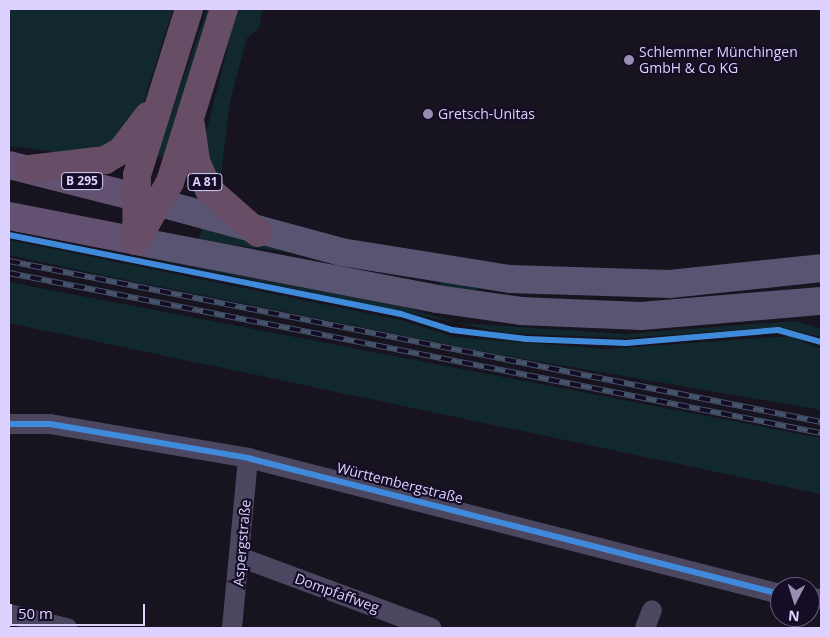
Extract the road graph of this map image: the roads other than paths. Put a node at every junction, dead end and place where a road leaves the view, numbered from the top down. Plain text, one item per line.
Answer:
1 (189, 9) edge
2 (224, 9) edge
3 (162, 94) junction
4 (190, 111) junction
5 (19, 167) edge
6 (134, 193) junction
7 (160, 203) junction
8 (9, 216) edge
9 (258, 233) junction
10 (136, 241) junction
11 (821, 268) edge
12 (510, 279) junction
13 (821, 301) edge
14 (781, 304) junction
15 (482, 307) junction
16 (821, 318) edge
17 (9, 424) edge
18 (248, 458) junction
19 (242, 558) junction
20 (770, 591) edge
21 (9, 614) edge
22 (67, 628) edge
23 (232, 628) edge
24 (431, 628) edge

1 - 3 highway
2 - 4 highway, A 81
3 - 5 highway
3 - 6 highway
4 - 7 highway, A 81
4 - 9 highway, A 81
5 - 6 main road, B 295
6 - 7 main road, B 295
6 - 10 highway
7 - 9 main road
7 - 10 highway, A 81
8 - 10 main road
9 - 12 main road
10 - 15 main road
11 - 12 main road
12 - 15 main road
13 - 14 main road
14 - 15 main road
14 - 16 main road
17 - 18 street, Württembergstraße
18 - 19 street, Aspergstraße
18 - 20 street, Württembergstraße
19 - 23 street, Aspergstraße
19 - 24 street, Dompfaffweg
21 - 22 street

